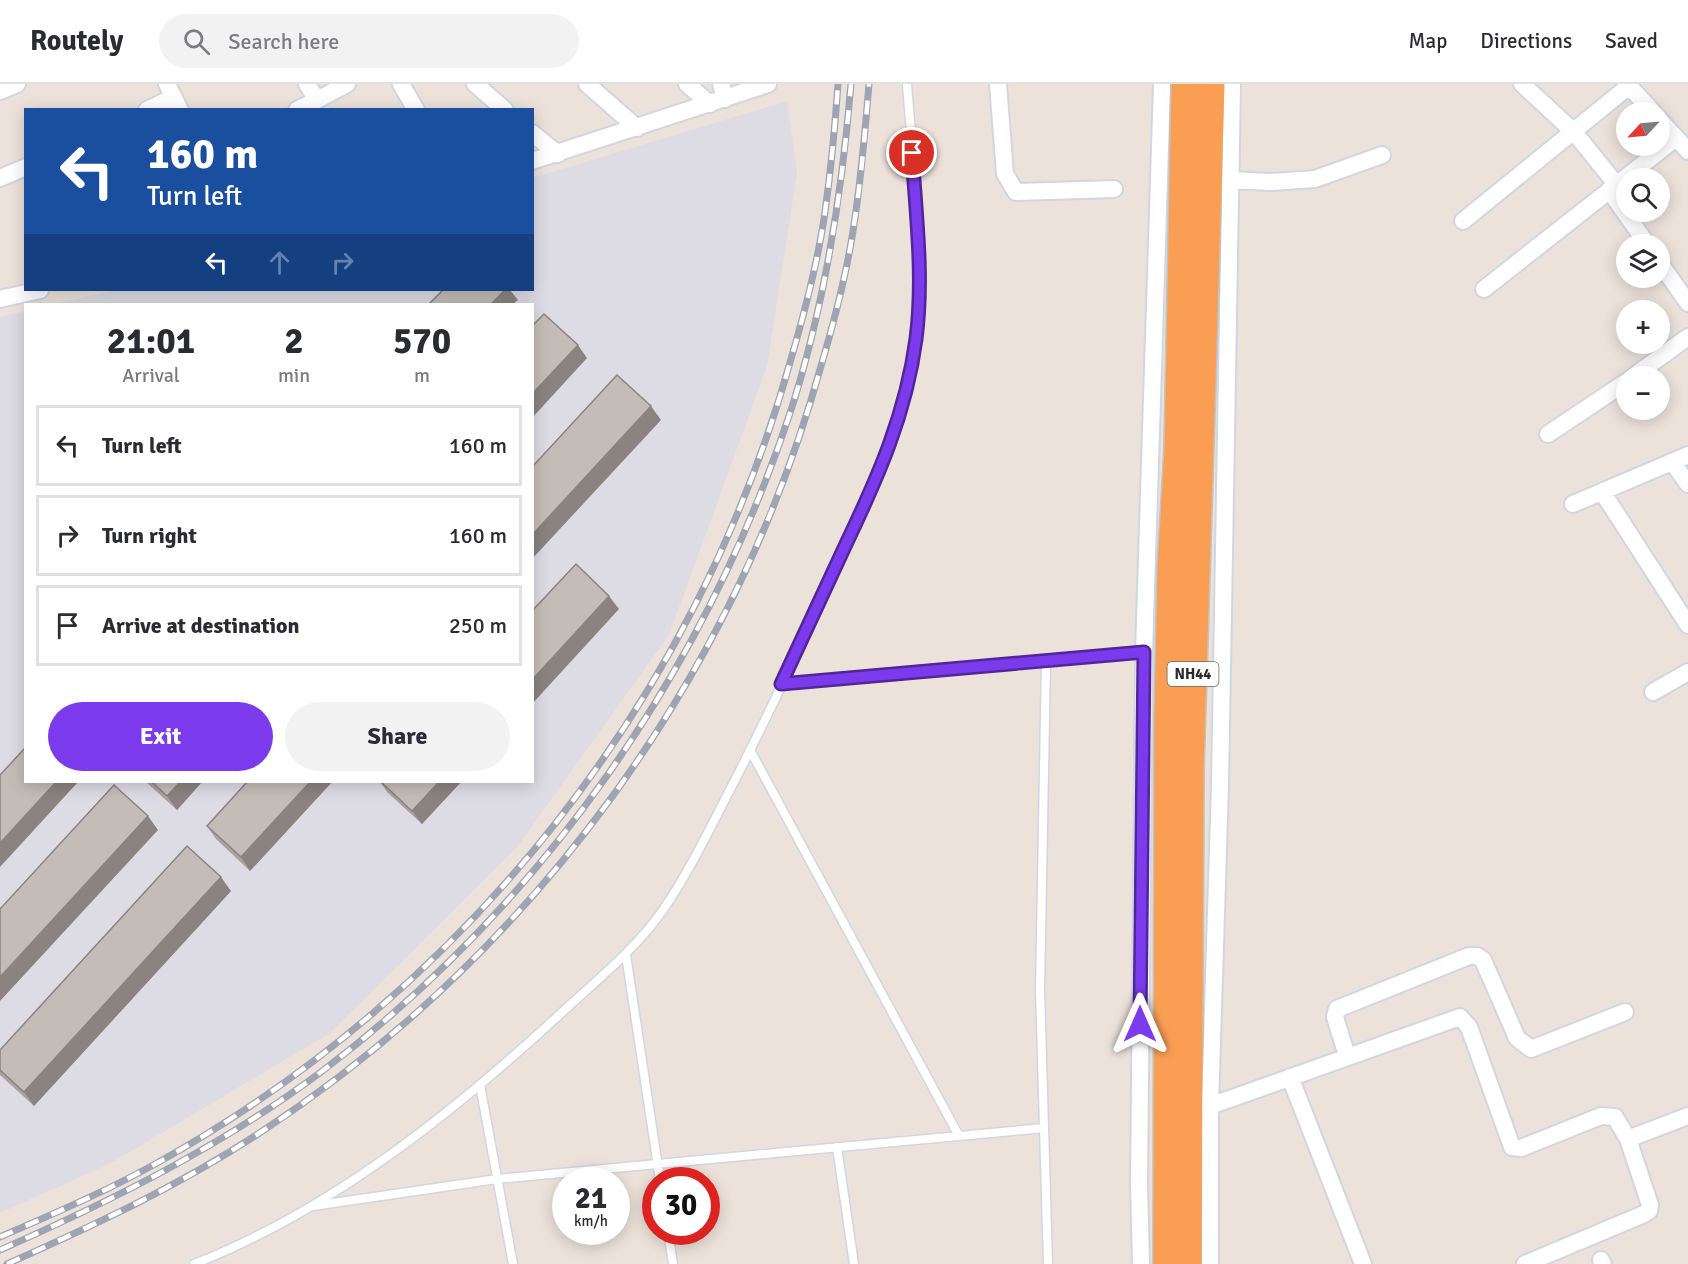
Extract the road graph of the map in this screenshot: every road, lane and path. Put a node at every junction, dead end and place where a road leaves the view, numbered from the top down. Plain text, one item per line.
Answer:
1 (17, 84) edge
2 (307, 84) edge
3 (347, 84) edge
4 (401, 84) edge
5 (475, 84) edge
6 (587, 84) edge
7 (687, 84) edge
8 (768, 84) edge
9 (907, 84) edge
10 (998, 84) edge
11 (1162, 84) edge
12 (1185, 84) edge
13 (1210, 84) edge
14 (1232, 84) edge
15 (1522, 84) edge
16 (1628, 85) edge
17 (0, 91) edge
18 (718, 96) edge
19 (173, 97) edge
20 (317, 100) junction
21 (1644, 102) edge
22 (151, 108) edge
23 (301, 108) edge
24 (415, 108) edge
25 (503, 108) edge
26 (637, 128) junction
27 (1670, 131) edge
28 (1574, 132) junction
29 (534, 135) edge
30 (1676, 138) junction
31 (1688, 151) edge
32 (558, 154) junction
33 (1382, 155) dead end
34 (534, 161) edge
35 (24, 168) edge
36 (0, 178) edge
37 (1230, 180) junction
38 (1612, 187) junction
39 (1114, 189) dead end
40 (1463, 221) dead end
41 (1641, 234) edge
42 (1670, 278) edge
43 (1484, 289) dead end
44 (36, 291) edge
45 (0, 299) edge
46 (1688, 303) edge
47 (1688, 337) edge
48 (1648, 366) edge
49 (1616, 389) edge
50 (1548, 434) dead end
51 (1681, 459) edge
52 (1688, 484) edge
53 (1603, 493) junction
54 (1573, 504) dead end
55 (1688, 625) edge
56 (1144, 652) junction
57 (1046, 661) junction
58 (1688, 672) edge
59 (781, 684) junction
60 (1653, 692) dead end
61 (750, 750) junction
62 (626, 955) junction
63 (1625, 1012) dead end
64 (1347, 1056) junction
65 (1290, 1077) junction
66 (480, 1085) junction
67 (1210, 1106) junction
68 (1688, 1116) edge
69 (1044, 1128) junction
70 (959, 1136) junction
71 (1628, 1139) junction
72 (837, 1147) junction
73 (658, 1163) junction
74 (658, 1167) edge
75 (497, 1179) junction
76 (309, 1206) junction
77 (670, 1245) edge
78 (194, 1264) edge
79 (513, 1264) edge
80 (673, 1264) edge
81 (854, 1264) edge
82 (1048, 1264) edge
83 (1141, 1264) edge
84 (1167, 1264) edge
85 (1188, 1264) edge
86 (1210, 1264) edge
87 (1363, 1264) edge
88 (1525, 1264) edge

1 - 17 street
2 - 20 street
3 - 20 street
4 - 24 street
5 - 25 street
6 - 26 street
7 - 18 street
8 - 18 street
9 - 59 lane
10 - 39 street
11 - 56 street
12 - 84 highway, NH44
13 - 85 highway, NH44
14 - 37 street
15 - 28 street
16 - 21 street
16 - 28 street
18 - 26 street
19 - 22 street
20 - 23 street
26 - 32 street
27 - 30 street
28 - 38 street
28 - 40 street
29 - 32 street
30 - 31 street
30 - 38 street
32 - 34 street
33 - 37 street
35 - 36 street
37 - 67 street
38 - 41 street
38 - 43 street
42 - 46 street
44 - 45 street
47 - 48 street
49 - 50 street
51 - 52 street
51 - 53 street
53 - 54 street
53 - 55 street
56 - 57 lane
56 - 83 street
57 - 59 lane
57 - 69 lane
58 - 60 street
59 - 61 lane
61 - 62 lane
61 - 70 lane
62 - 66 lane
62 - 73 lane
63 - 64 street
64 - 65 street
64 - 71 street
65 - 67 street
65 - 87 street
66 - 75 lane
66 - 76 lane
67 - 86 street
68 - 71 street
69 - 70 lane
69 - 82 lane
70 - 72 lane
71 - 88 street
72 - 73 lane
72 - 81 lane
73 - 74 lane
73 - 75 lane
75 - 76 lane
75 - 79 lane
76 - 78 lane
77 - 80 lane

